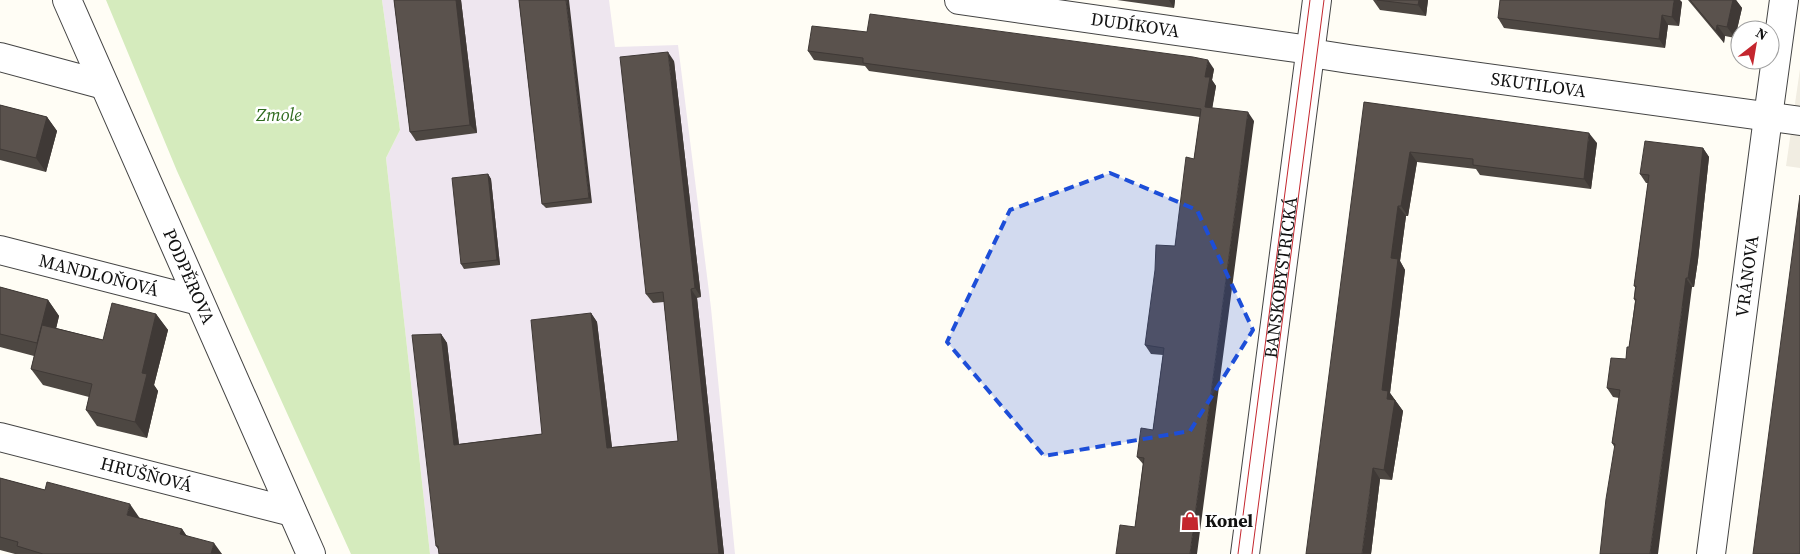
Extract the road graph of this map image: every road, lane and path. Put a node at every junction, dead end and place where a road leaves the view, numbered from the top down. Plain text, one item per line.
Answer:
1 (67, 0) edge
2 (960, 0) edge
3 (1317, 0) edge
4 (1784, 0) edge
5 (1310, 51) junction
6 (0, 57) edge
7 (104, 85) junction
8 (1768, 116) junction
9 (1800, 121) edge
10 (0, 250) edge
11 (199, 302) junction
12 (0, 437) edge
13 (292, 512) junction
14 (311, 554) edge
15 (1245, 554) edge
16 (1711, 554) edge

1 - 7 street, PODPĚROVA
2 - 5 street, DUDÍKOVA
3 - 5 street, BANSKOBYSTRICKÁ
4 - 8 street, VRÁNOVA
5 - 8 street, SKUTILOVA
5 - 15 street, BANSKOBYSTRICKÁ
6 - 7 street
7 - 11 street, PODPĚROVA
8 - 9 street, SKUTILOVA
8 - 16 street, VRÁNOVA
10 - 11 street, MANDLOŇOVÁ
11 - 13 street, PODPĚROVA
12 - 13 street, HRUŠŇOVÁ
13 - 14 street, PODPĚROVA

